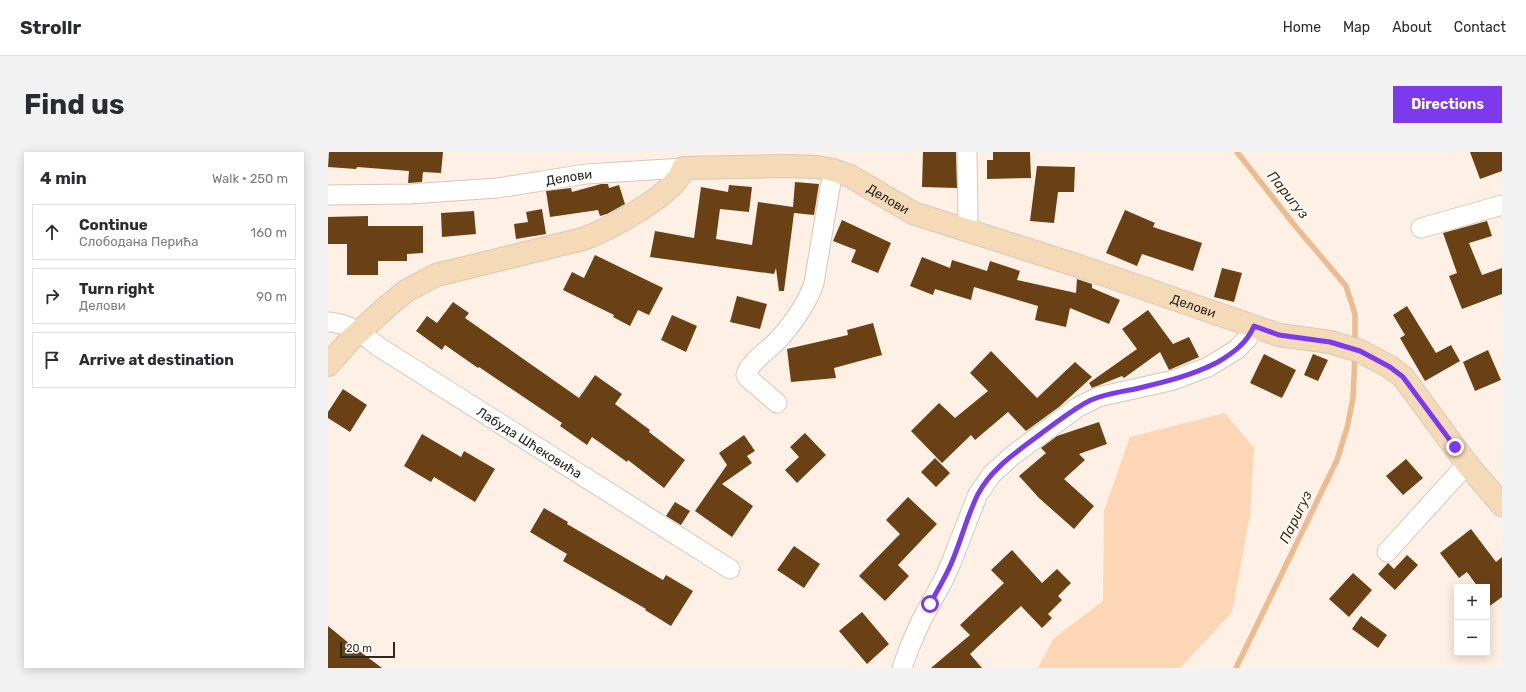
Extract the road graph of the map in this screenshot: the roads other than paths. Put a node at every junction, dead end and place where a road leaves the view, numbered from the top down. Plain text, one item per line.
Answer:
1 (967, 152) edge
2 (683, 168) junction
3 (834, 170) junction
4 (328, 195) edge
5 (1502, 205) edge
6 (1421, 228) dead end
7 (966, 230) junction
8 (328, 322) edge
9 (1254, 326) junction
10 (360, 331) junction
11 (328, 365) edge
12 (777, 403) dead end
13 (1467, 464) junction
14 (1502, 506) edge
15 (1387, 552) dead end
16 (730, 569) dead end
17 (902, 668) edge

1 - 7 street
2 - 3 street, Делови
2 - 4 street, Делови
2 - 10 street
3 - 7 street, Делови
3 - 12 street
5 - 6 street
7 - 9 street, Делови
8 - 10 street, Лабуда Шћековића
9 - 13 street, Делови
9 - 17 street
10 - 11 street
10 - 16 street, Лабуда Шћековића
13 - 14 street, Делови
13 - 15 street

